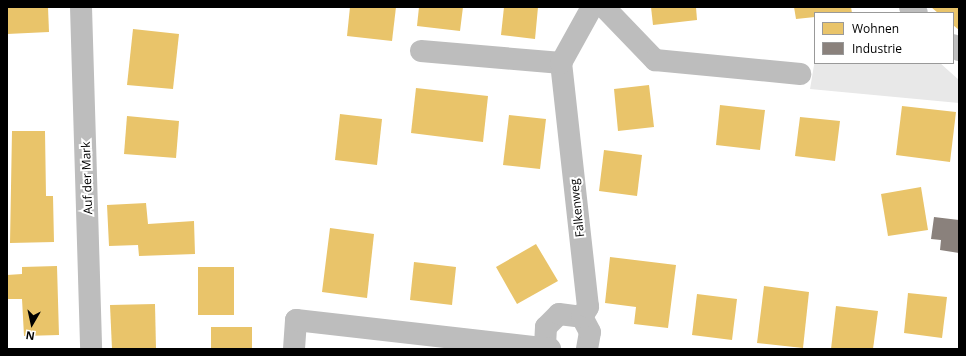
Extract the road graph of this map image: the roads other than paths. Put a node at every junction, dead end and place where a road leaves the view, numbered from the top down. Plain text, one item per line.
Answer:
1 (81, 7) edge
2 (592, 7) edge
3 (604, 7) edge
4 (421, 51) dead end
5 (561, 63) junction
6 (800, 74) dead end
7 (582, 317) junction
8 (547, 348) edge
9 (91, 349) edge
10 (294, 349) edge
11 (587, 349) edge

1 - 9 street, Auf der Mark
2 - 5 street
3 - 6 street
4 - 5 street
5 - 7 street, Falkenweg
7 - 8 street
7 - 11 street
8 - 10 street

